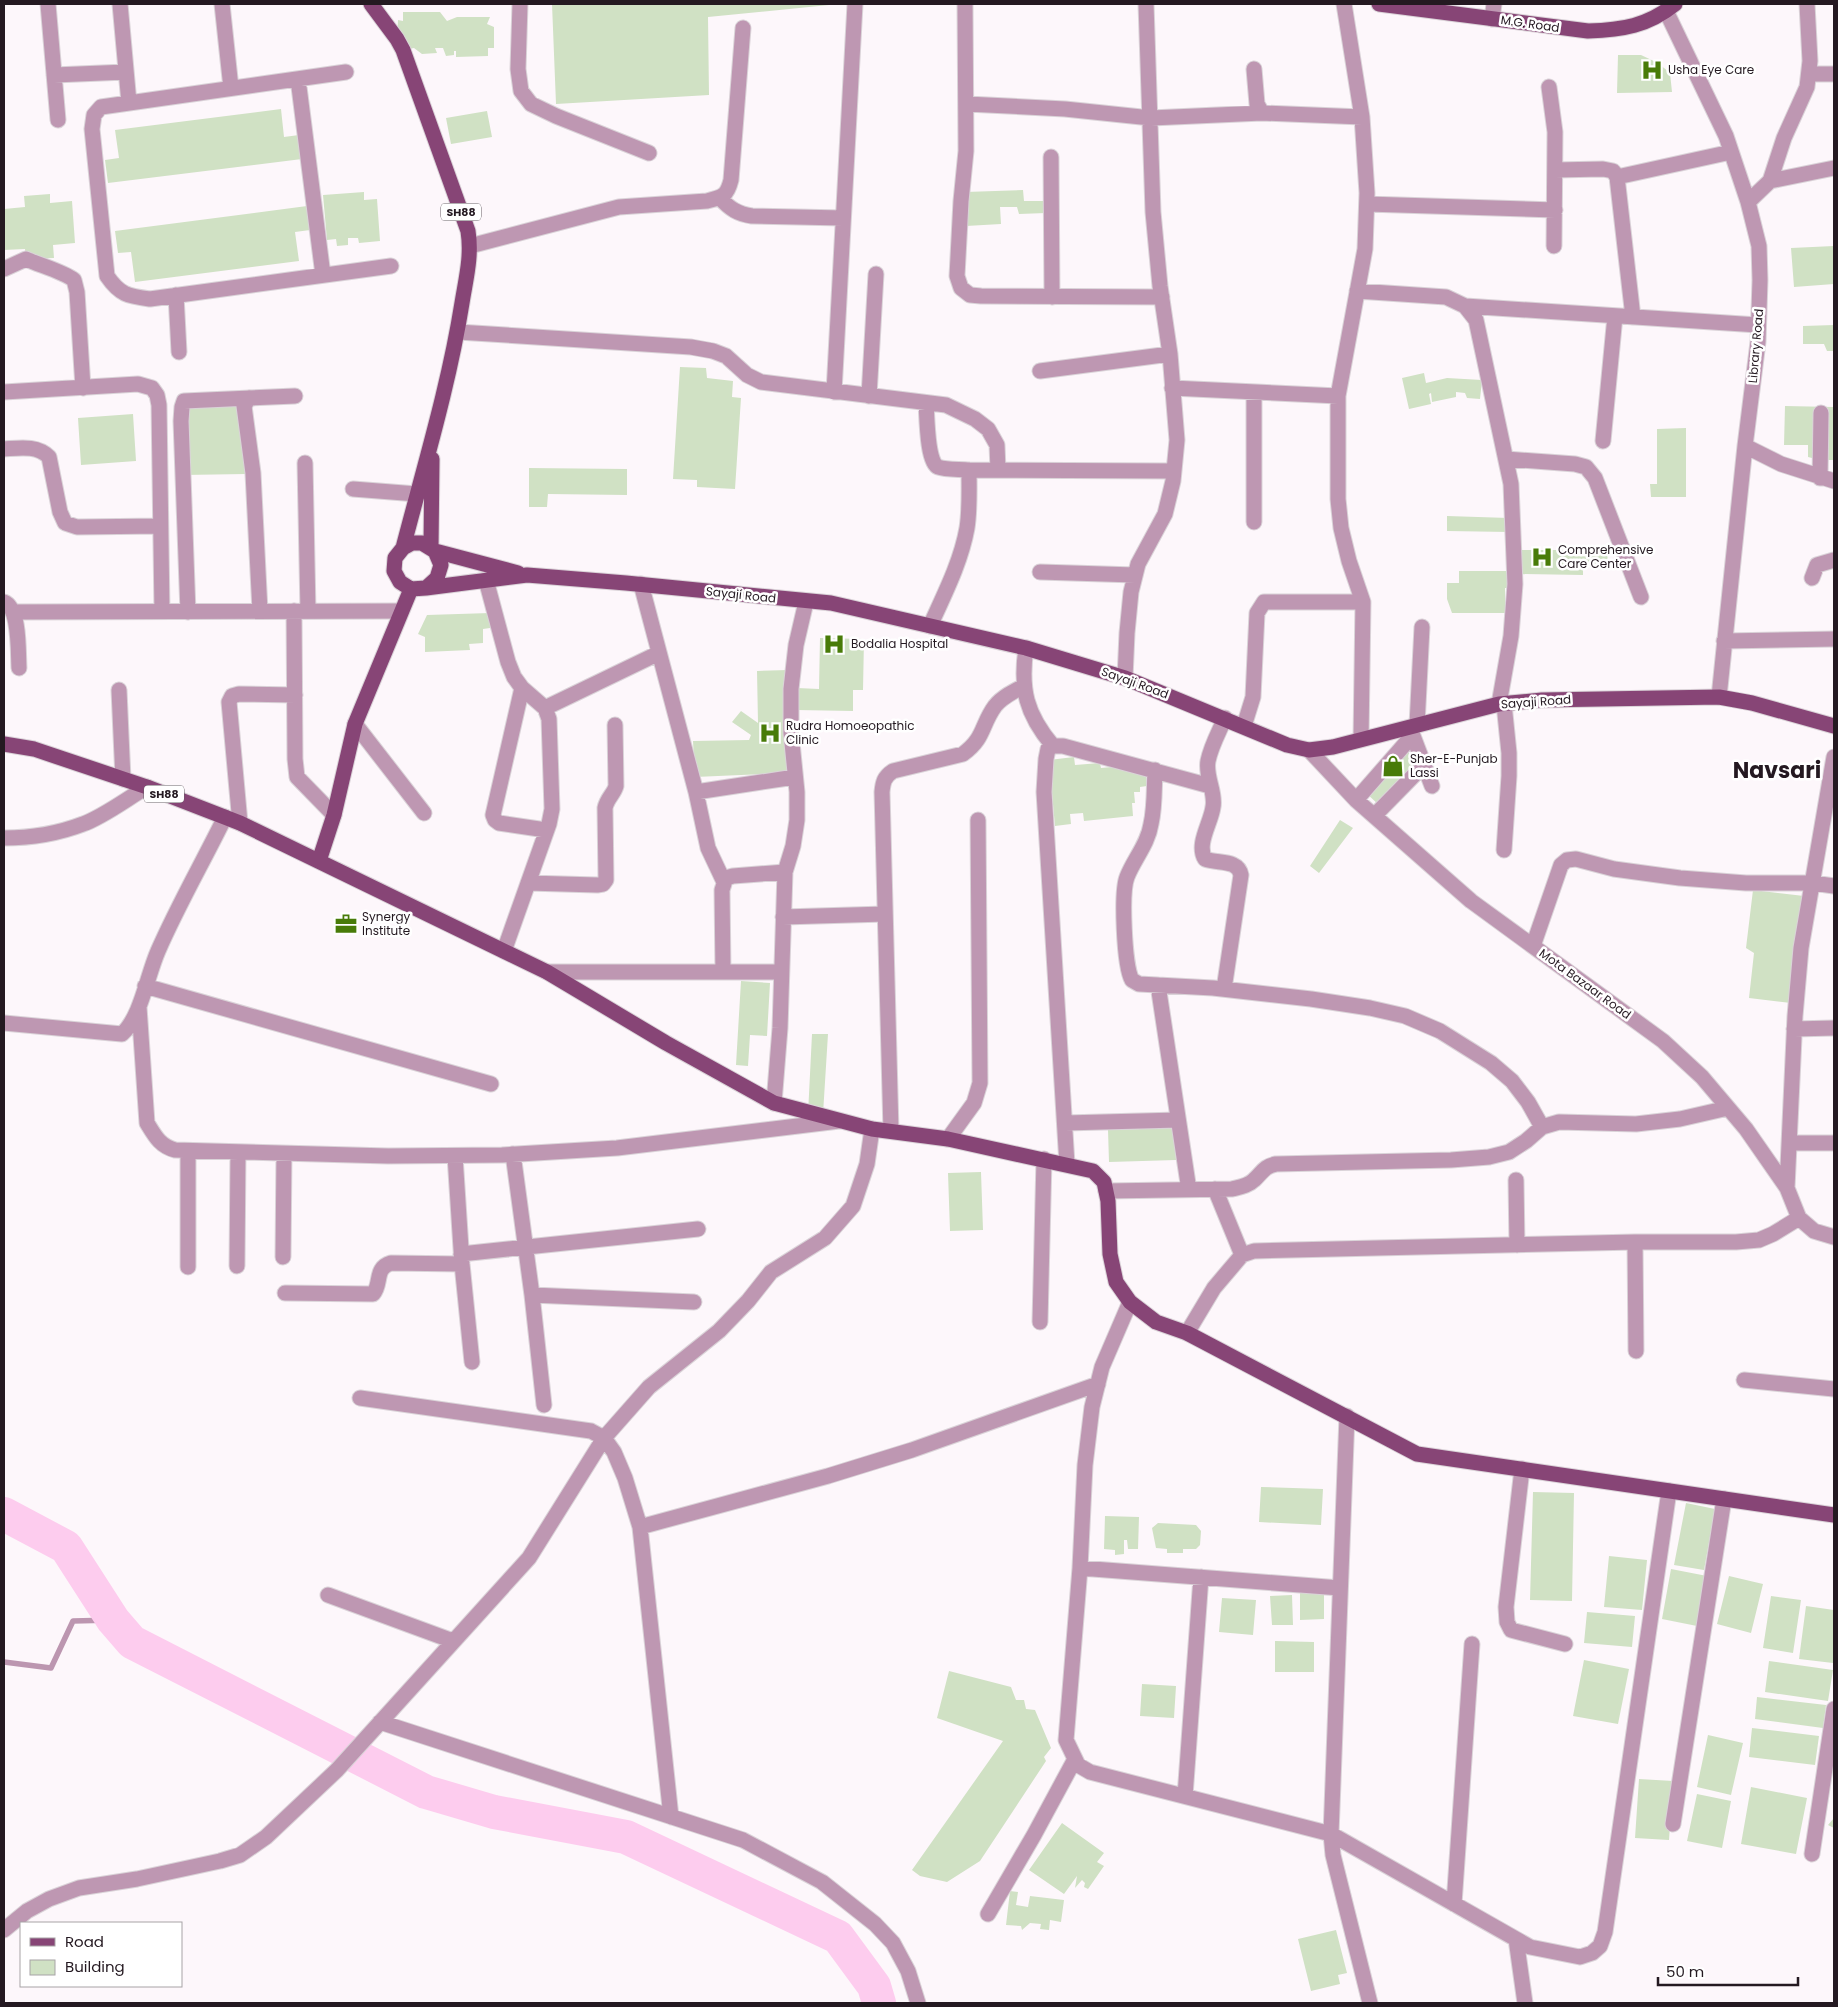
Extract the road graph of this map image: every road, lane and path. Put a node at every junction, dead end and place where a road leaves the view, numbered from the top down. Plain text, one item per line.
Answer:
1 (48, 4) edge
2 (120, 4) edge
3 (222, 4) edge
4 (370, 4) edge
5 (520, 4) edge
6 (855, 4) edge
7 (965, 4) edge
8 (1146, 4) edge
9 (1344, 4) edge
10 (1379, 4) edge
11 (1807, 4) edge
12 (1670, 8) edge
13 (1493, 11) edge
14 (743, 28) dead end
15 (1254, 69) dead end
16 (126, 72) junction
17 (346, 72) dead end
18 (1809, 74) junction
19 (1834, 74) edge
20 (54, 75) junction
21 (298, 79) junction
22 (1548, 87) dead end
23 (231, 88) junction
24 (129, 103) junction
25 (967, 104) junction
26 (1262, 113) junction
27 (1362, 116) junction
28 (1151, 118) junction
29 (58, 120) dead end
30 (1731, 152) junction
31 (649, 153) dead end
32 (1052, 156) dead end
33 (1834, 168) edge
34 (1555, 170) junction
35 (1617, 177) junction
36 (1770, 181) junction
37 (720, 198) junction
38 (1748, 202) junction
39 (1367, 204) junction
40 (1555, 210) junction
41 (843, 218) junction
42 (470, 246) junction
43 (1554, 246) dead end
44 (391, 266) dead end
45 (4, 269) edge
46 (876, 274) dead end
47 (323, 275) junction
48 (1356, 291) junction
49 (176, 295) junction
50 (1052, 297) junction
51 (1162, 297) junction
52 (1465, 306) junction
53 (1615, 316) junction
54 (1633, 317) junction
55 (1758, 325) junction
56 (458, 332) junction
57 (178, 352) dead end
58 (1170, 354) junction
59 (1040, 371) dead end
60 (83, 388) junction
61 (1172, 388) junction
62 (4, 392) edge
63 (834, 392) junction
64 (1254, 392) junction
65 (295, 396) dead end
66 (869, 396) junction
67 (1338, 396) junction
68 (249, 398) junction
69 (926, 403) junction
70 (1822, 413) dead end
71 (432, 435) junction
72 (1603, 441) dead end
73 (1745, 446) junction
74 (4, 449) edge
75 (1506, 459) junction
76 (305, 463) dead end
77 (969, 470) junction
78 (998, 470) junction
79 (1174, 471) junction
80 (1827, 479) edge
81 (353, 489) dead end
82 (417, 494) junction
83 (1254, 522) dead end
84 (160, 526) junction
85 (403, 548) junction
86 (433, 549) junction
87 (1834, 560) edge
88 (1040, 572) dead end
89 (527, 575) junction
90 (1135, 575) junction
91 (1812, 578) dead end
92 (486, 580) junction
93 (640, 584) junction
94 (419, 588) junction
95 (1641, 597) dead end
96 (806, 602) junction
97 (1363, 602) junction
98 (9, 607) edge
99 (260, 611) junction
100 (301, 611) junction
101 (401, 611) junction
102 (162, 612) junction
103 (188, 612) junction
104 (930, 626) junction
105 (1422, 627) dead end
106 (1834, 639) edge
107 (1724, 641) junction
108 (1026, 648) junction
109 (659, 653) junction
110 (19, 668) dead end
111 (1125, 678) junction
112 (1024, 686) junction
113 (522, 688) junction
114 (119, 690) dead end
115 (294, 695) junction
116 (1719, 697) junction
117 (1501, 704) junction
118 (545, 708) junction
119 (1225, 718) junction
120 (355, 724) junction
121 (615, 725) dead end
122 (1244, 726) junction
123 (1834, 726) edge
124 (1413, 729) junction
125 (1360, 739) junction
126 (4, 744) edge
127 (1053, 746) junction
128 (1309, 750) junction
129 (1834, 757) edge
130 (1424, 765) junction
131 (1155, 770) junction
132 (795, 777) junction
133 (123, 779) junction
134 (1210, 786) junction
135 (1432, 786) dead end
136 (147, 787) junction
137 (696, 792) junction
138 (1356, 800) junction
139 (424, 814) dead end
140 (334, 815) junction
141 (1374, 816) junction
142 (225, 817) junction
143 (978, 820) dead end
144 (240, 823) junction
145 (546, 830) junction
146 (4, 838) edge
147 (1504, 850) dead end
148 (319, 861) junction
149 (785, 872) junction
150 (724, 882) junction
151 (1813, 882) junction
152 (528, 883) junction
153 (1834, 886) edge
154 (885, 914) junction
155 (783, 917) junction
156 (1533, 946) junction
157 (504, 951) junction
158 (547, 972) junction
159 (723, 972) junction
160 (781, 972) junction
161 (1158, 985) junction
162 (145, 986) junction
163 (1224, 989) junction
164 (139, 1007) junction
165 (4, 1023) edge
166 (1834, 1028) edge
167 (1794, 1029) junction
168 (491, 1084) dead end
169 (774, 1103) junction
170 (1728, 1108) junction
171 (1178, 1120) junction
172 (839, 1121) junction
173 (1065, 1123) junction
174 (1542, 1127) junction
175 (872, 1129) junction
176 (891, 1131) junction
177 (948, 1139) junction
178 (1789, 1143) junction
179 (1834, 1144) edge
180 (188, 1151) junction
181 (238, 1152) junction
182 (284, 1154) junction
183 (513, 1154) junction
184 (455, 1156) junction
185 (1044, 1159) junction
186 (1067, 1164) junction
187 (1516, 1180) dead end
188 (1787, 1188) junction
189 (1215, 1189) junction
190 (1189, 1190) junction
191 (1106, 1191) junction
192 (1799, 1218) junction
193 (698, 1228) dead end
194 (1834, 1237) edge
195 (1635, 1242) junction
196 (1517, 1245) junction
197 (525, 1247) junction
198 (1242, 1256) junction
199 (283, 1257) dead end
200 (461, 1259) junction
201 (237, 1266) dead end
202 (188, 1267) dead end
203 (285, 1294) dead end
204 (532, 1295) junction
205 (694, 1302) dead end
206 (1130, 1302) junction
207 (1040, 1322) dead end
208 (1187, 1333) junction
209 (1636, 1350) dead end
210 (472, 1362) dead end
211 (1744, 1380) dead end
212 (1098, 1384) junction
213 (1834, 1389) edge
214 (360, 1398) dead end
215 (544, 1405) dead end
216 (1346, 1416) junction
217 (604, 1438) junction
218 (1522, 1469) junction
219 (1669, 1491) junction
220 (1724, 1499) junction
221 (1834, 1515) edge
222 (640, 1527) junction
223 (1080, 1568) junction
224 (1201, 1578) junction
225 (1340, 1588) junction
226 (328, 1594) dead end
227 (453, 1642) junction
228 (1472, 1644) dead end
229 (1565, 1644) dead end
230 (1834, 1709) edge
231 (380, 1722) junction
232 (1831, 1752) edge
233 (1074, 1758) junction
234 (1185, 1796) junction
235 (671, 1818) junction
236 (1674, 1824) dead end
237 (1331, 1834) junction
238 (1812, 1854) dead end
239 (1454, 1904) junction
240 (988, 1914) dead end
241 (4, 1930) edge
242 (1516, 1939) junction
243 (918, 2003) edge
244 (1370, 2003) edge
245 (1526, 2003) edge

1 - 20 street
2 - 16 street
3 - 23 street
4 - 42 main road, SH88
5 - 31 street
6 - 41 street
7 - 25 street
8 - 28 street
9 - 27 street
10 - 13 main road, M.G. Road
11 - 18 street
12 - 13 main road, M.G. Road
12 - 30 street, Library Road
14 - 37 street
15 - 26 street
16 - 20 street
16 - 24 street
17 - 21 street
18 - 19 street
18 - 36 street
20 - 29 street
21 - 23 street
21 - 47 street
22 - 34 street
23 - 24 street
24 - 49 street
25 - 28 street
25 - 50 street
26 - 27 street
26 - 28 street
27 - 39 street
28 - 51 street
30 - 35 street
30 - 38 street, Library Road
32 - 50 street
33 - 36 street
34 - 35 street
34 - 40 street
35 - 54 street
36 - 38 street
37 - 41 street
37 - 42 street
38 - 55 street, Library Road
39 - 40 street
39 - 48 street
40 - 43 street
41 - 63 street
42 - 56 main road, SH88
44 - 47 street
45 - 60 street
46 - 66 street
47 - 49 street
48 - 52 street
48 - 67 street
49 - 57 street
50 - 51 street
51 - 58 street
52 - 53 street
52 - 75 street
53 - 54 street
53 - 72 street
54 - 55 street
55 - 73 street, Library Road
56 - 63 street
56 - 71 main road, SH88
58 - 59 street
58 - 61 street
60 - 62 street
60 - 84 street
61 - 64 street
61 - 79 street
63 - 66 street
64 - 67 street
64 - 83 street
65 - 68 street
66 - 69 street
67 - 97 street
68 - 99 street
68 - 103 street
69 - 77 street
69 - 78 street
70 - 80 street
71 - 82 main road, SH88
71 - 86 main road, SH88
73 - 80 street
73 - 107 street, Library Road
74 - 84 street
75 - 95 street
75 - 117 street
76 - 100 street
77 - 78 street
77 - 104 street
78 - 79 street
79 - 90 street
81 - 82 street
82 - 85 main road, SH88
84 - 102 street
85 - 86 main road
85 - 94 main road
86 - 89 main road
86 - 94 main road
87 - 91 street
88 - 90 street
89 - 92 main road, Sayaji Road
89 - 93 main road, Sayaji Road
90 - 111 street
92 - 94 main road, Sayaji Road
92 - 113 street
93 - 96 main road, Sayaji Road
93 - 109 street
94 - 101 main road
96 - 104 main road, Sayaji Road
96 - 132 street
97 - 122 street
97 - 125 street
98 - 102 street
98 - 110 street
99 - 100 street
99 - 103 street
100 - 101 street
100 - 115 street
101 - 120 main road
102 - 103 street
104 - 108 main road, Sayaji Road
105 - 124 street
106 - 107 street
107 - 116 street, Library Road
108 - 111 main road, Sayaji Road
108 - 112 street
109 - 118 street
109 - 137 street
111 - 119 main road, Sayaji Road
112 - 127 street
112 - 154 street
113 - 118 street
113 - 145 street
114 - 133 street
115 - 140 street
115 - 144 street
116 - 117 main road, Sayaji Road
116 - 123 main road, Sayaji Road
117 - 124 main road, Sayaji Road
117 - 147 street
118 - 145 street
119 - 122 main road, Sayaji Road
119 - 134 street
120 - 139 street
120 - 140 main road
121 - 152 street
122 - 128 main road, Sayaji Road
124 - 125 main road, Sayaji Road
124 - 130 street
124 - 138 street
125 - 128 main road, Sayaji Road
126 - 133 main road, SH88
127 - 131 street
127 - 173 street
128 - 138 street, Mota Bazaar Road
129 - 151 street
130 - 135 street
130 - 141 street
131 - 134 street
131 - 161 street
132 - 137 street
132 - 149 street
133 - 136 main road, SH88
134 - 163 street
136 - 142 main road, SH88
136 - 146 street
137 - 150 street
138 - 141 street, Mota Bazaar Road
140 - 148 main road
141 - 156 street, Mota Bazaar Road
142 - 144 main road, SH88
142 - 162 street
143 - 177 street
144 - 148 main road, SH88
145 - 152 street
148 - 157 main road
149 - 150 street
149 - 155 street
150 - 159 street
151 - 153 street
151 - 156 street
151 - 167 street
152 - 157 street
154 - 155 street
154 - 176 street
155 - 160 street
156 - 170 street, Mota Bazaar Road
157 - 158 main road
158 - 159 street
158 - 169 main road
159 - 160 street
160 - 169 street
161 - 163 street
161 - 171 street
162 - 164 street
162 - 168 street
163 - 174 street
164 - 165 street
164 - 180 street
166 - 167 street
167 - 178 street
169 - 172 main road
170 - 174 street
170 - 188 street, Mota Bazaar Road
171 - 173 street
171 - 190 street
172 - 175 main road
172 - 183 street
173 - 186 street
174 - 189 street
175 - 176 main road
175 - 217 street
176 - 177 main road
177 - 185 main road
178 - 179 street
178 - 188 street
180 - 181 street
180 - 202 street
181 - 182 street
181 - 201 street
182 - 184 street
182 - 199 street
183 - 184 street
183 - 197 street
184 - 200 street
185 - 186 main road
185 - 207 street
186 - 191 main road
187 - 196 street
188 - 192 street, Mota Bazaar Road
189 - 190 street
189 - 198 street
190 - 191 street
191 - 206 main road
192 - 194 street
192 - 195 street
193 - 197 street
195 - 196 street
195 - 209 street
196 - 198 street
197 - 200 street
197 - 204 street
198 - 208 street
200 - 203 street
200 - 210 street
204 - 205 street
204 - 215 street
206 - 208 main road
206 - 212 street
208 - 216 main road
211 - 213 street
212 - 222 street
212 - 223 street
214 - 217 street
216 - 218 main road
216 - 225 street
217 - 222 street
217 - 227 street
218 - 219 main road
218 - 229 street
219 - 220 main road
219 - 242 street
220 - 221 main road
220 - 236 street
222 - 235 street
223 - 224 street
223 - 233 street
224 - 225 street
224 - 234 street
225 - 237 street
226 - 227 street
227 - 231 street
228 - 239 street
230 - 232 street
231 - 235 street
231 - 241 street
232 - 238 street
233 - 234 street
233 - 240 street
234 - 237 street
235 - 243 street
237 - 239 street
237 - 244 street
239 - 242 street
242 - 245 street

